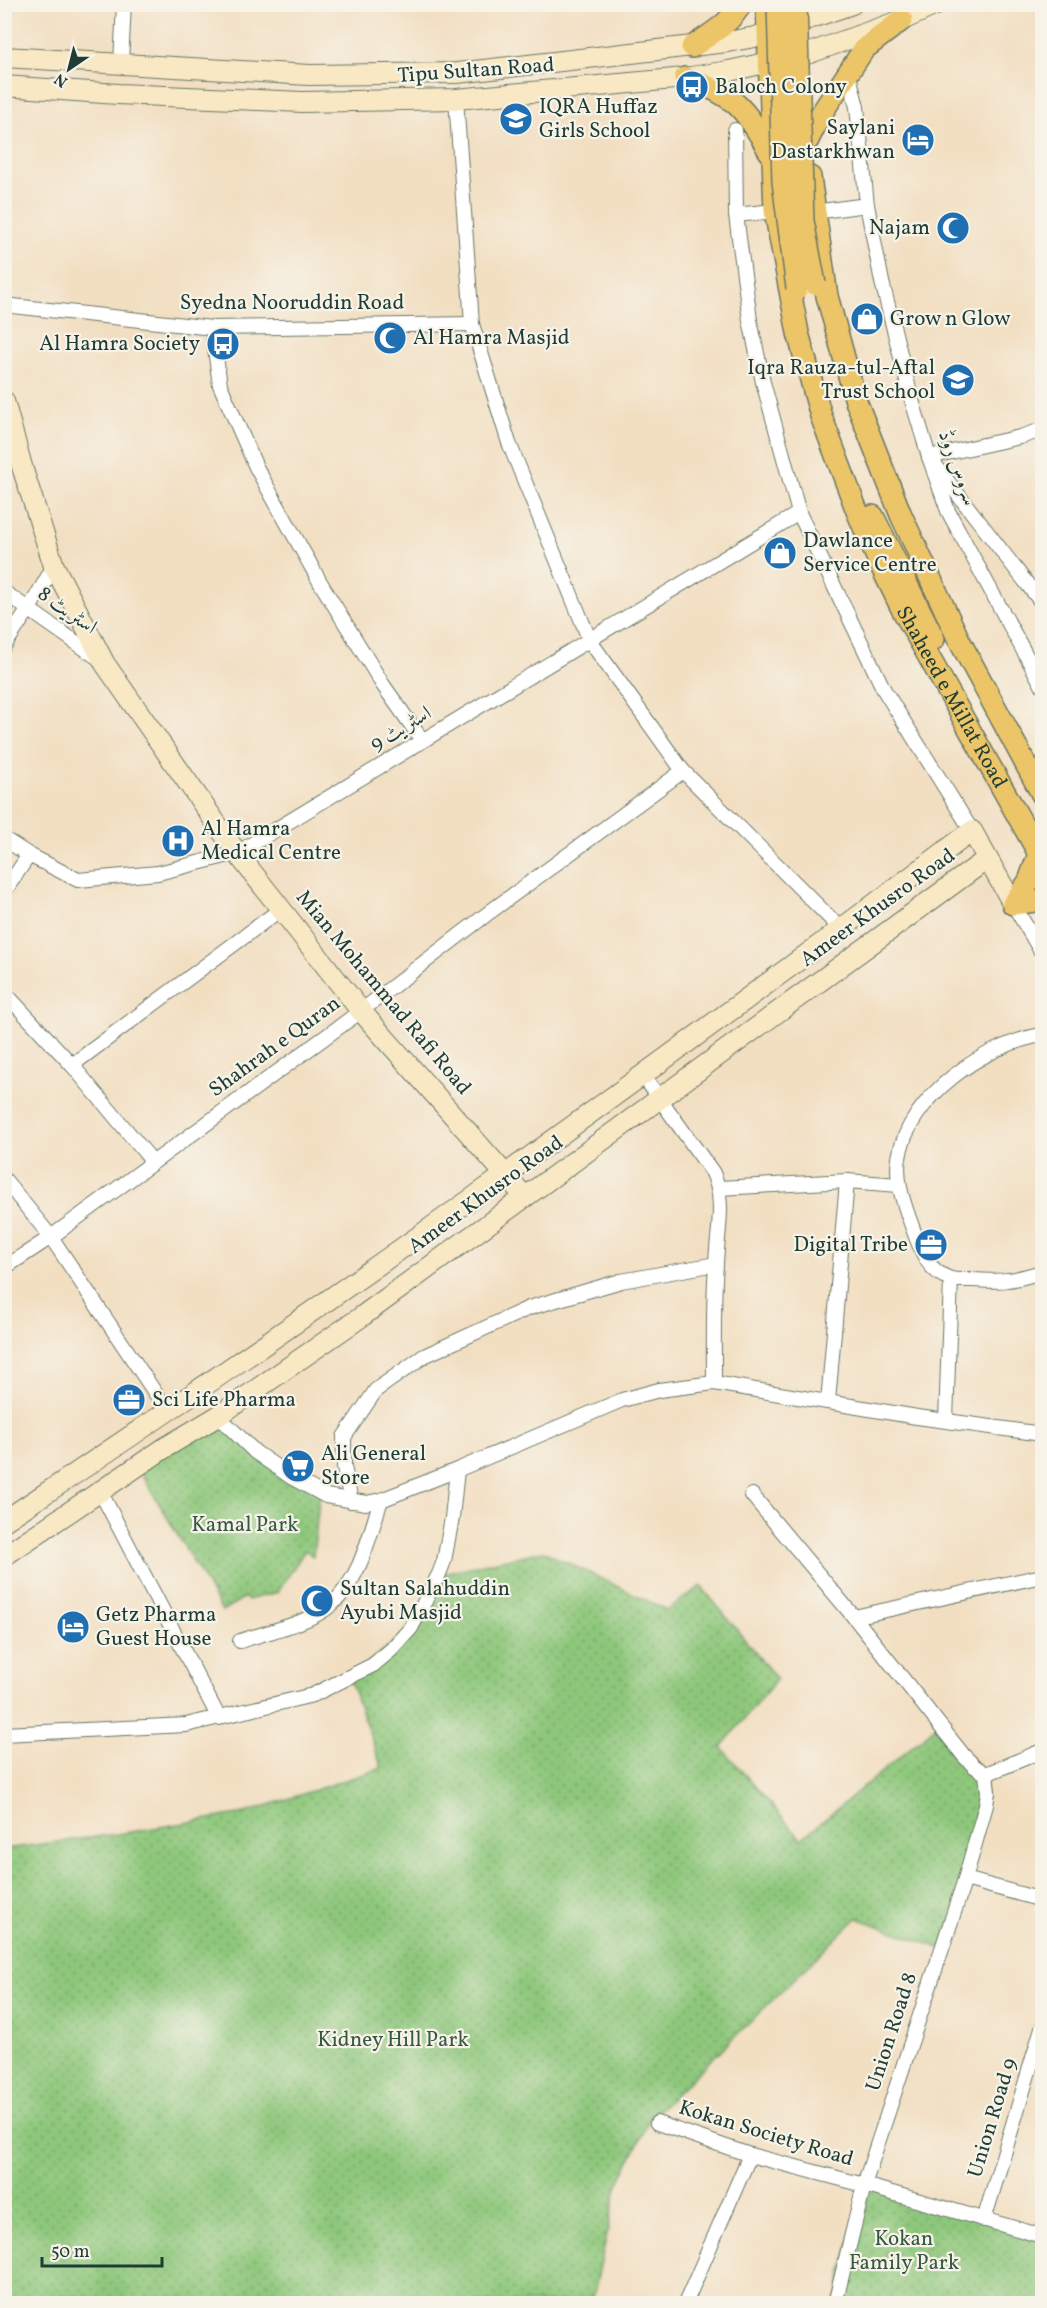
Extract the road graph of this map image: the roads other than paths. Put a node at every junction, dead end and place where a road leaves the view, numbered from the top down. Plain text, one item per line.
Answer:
1 (124, 4) edge
2 (741, 4) edge
3 (767, 4) edge
4 (778, 4) edge
5 (852, 4) edge
6 (938, 4) edge
7 (802, 10) edge
8 (902, 20) junction
9 (768, 33) junction
10 (692, 47) junction
11 (807, 54) junction
12 (4, 57) edge
13 (769, 62) junction
14 (121, 63) junction
15 (848, 72) junction
16 (685, 78) junction
17 (807, 79) junction
18 (4, 86) edge
19 (771, 88) junction
20 (118, 94) junction
21 (456, 99) junction
22 (735, 130) dead end
23 (808, 140) junction
24 (771, 154) junction
25 (867, 205) junction
26 (774, 211) junction
27 (814, 212) junction
28 (736, 215) junction
29 (806, 286) junction
30 (4, 305) edge
31 (472, 324) junction
32 (212, 327) junction
33 (4, 401) edge
34 (1042, 430) edge
35 (929, 457) junction
36 (799, 513) junction
37 (54, 566) junction
38 (4, 592) edge
39 (1042, 603) edge
40 (29, 609) junction
41 (590, 641) junction
42 (4, 646) edge
43 (105, 664) junction
44 (974, 671) junction
45 (1042, 685) edge
46 (422, 740) junction
47 (980, 749) junction
48 (683, 771) junction
49 (1042, 794) edge
50 (972, 831) junction
51 (4, 839) edge
52 (237, 853) junction
53 (29, 855) junction
54 (1041, 856) edge
55 (987, 859) junction
56 (4, 892) edge
57 (1042, 900) edge
58 (1013, 904) junction
59 (281, 909) junction
60 (841, 929) junction
61 (1042, 953) edge
62 (4, 992) edge
63 (361, 1011) junction
64 (1042, 1035) edge
65 (72, 1065) junction
66 (642, 1074) junction
67 (660, 1098) junction
68 (152, 1161) junction
69 (505, 1173) junction
70 (4, 1179) edge
71 (847, 1181) junction
72 (899, 1185) junction
73 (720, 1188) junction
74 (525, 1197) junction
75 (51, 1237) junction
76 (716, 1264) junction
77 (4, 1268) edge
78 (1042, 1272) edge
79 (951, 1280) junction
80 (714, 1383) junction
81 (828, 1402) junction
82 (168, 1413) junction
83 (218, 1416) junction
84 (946, 1421) junction
85 (1042, 1434) edge
86 (457, 1470) junction
87 (100, 1491) junction
88 (752, 1495) dead end
89 (381, 1500) junction
90 (351, 1501) junction
91 (4, 1521) edge
92 (4, 1556) edge
93 (1042, 1575) edge
94 (854, 1617) junction
95 (240, 1641) dead end
96 (219, 1718) junction
97 (4, 1734) edge
98 (1042, 1751) edge
99 (986, 1774) junction
100 (965, 1880) junction
101 (1042, 1900) edge
102 (1042, 2028) edge
103 (657, 2123) dead end
104 (750, 2155) junction
105 (864, 2185) junction
106 (984, 2220) junction
107 (1042, 2236) edge
108 (685, 2304) edge
109 (835, 2304) edge

1 - 14 street
2 - 10 main road
3 - 9 main road, Shaheed e Millat Road
4 - 29 main road, bridge
5 - 7 main road, Tipu Sultan Road
6 - 8 main road, Tipu Sultan Road
7 - 9 main road, Tipu Sultan Road
7 - 11 main road, Shaheed e Millat Road
7 - 29 main road, bridge
8 - 11 main road, Tipu Sultan Road
8 - 15 main road
9 - 10 main road, Tipu Sultan Road
9 - 13 main road, Shaheed e Millat Road
10 - 14 main road, Tipu Sultan Road
11 - 13 main road, Tipu Sultan Road
11 - 17 main road, Shaheed e Millat Road
12 - 14 main road, Tipu Sultan Road
13 - 16 main road, Tipu Sultan Road
13 - 19 main road, Shaheed e Millat Road
14 - 20 main road
15 - 23 main road
15 - 25 street, سروس روڈ
16 - 21 main road, Tipu Sultan Road
16 - 24 main road
17 - 19 main road
17 - 23 main road, Shaheed e Millat Road
18 - 20 main road, Tipu Sultan Road
19 - 24 main road, Shaheed e Millat Road
20 - 21 main road, Tipu Sultan Road
21 - 31 street
22 - 28 street
23 - 27 main road, Shaheed e Millat Road
24 - 26 main road, Shaheed e Millat Road
25 - 27 street
25 - 35 street, سروس روڈ
26 - 28 street
26 - 47 main road, Shaheed e Millat Road
27 - 44 main road, Shaheed e Millat Road
28 - 36 street
29 - 44 main road
29 - 47 main road
30 - 32 street, Syedna Nooruddin Road
31 - 32 street, Syedna Nooruddin Road
31 - 41 street
32 - 46 street
33 - 37 main road, Mian Mohammad Rafi Road
34 - 35 street
35 - 39 street
35 - 45 street, سروس روڈ
36 - 41 street, اسٹریٹ 9
36 - 50 street
37 - 40 street
37 - 43 main road, Mian Mohammad Rafi Road
38 - 40 street, اسٹریٹ 8
40 - 42 street
40 - 43 street, اسٹریٹ 8
41 - 46 street, اسٹریٹ 9
41 - 48 street
43 - 52 main road, Mian Mohammad Rafi Road
44 - 49 main road, Shaheed e Millat Road
46 - 52 street, اسٹریٹ 9
47 - 54 main road, Shaheed e Millat Road
48 - 60 street
48 - 63 street, Shahrah e Quran
50 - 55 main road
50 - 60 main road, Ameer Khusro Road
51 - 53 street, اسٹریٹ 9
52 - 53 street, اسٹریٹ 9
52 - 59 main road, Mian Mohammad Rafi Road
53 - 56 street
54 - 58 main road
55 - 58 main road
55 - 67 main road, Ameer Khusro Road
57 - 58 main road
58 - 61 street
59 - 63 main road, Mian Mohammad Rafi Road
59 - 65 street
60 - 66 main road, Ameer Khusro Road
62 - 65 street
63 - 68 street, Shahrah e Quran
63 - 69 main road, Mian Mohammad Rafi Road
64 - 72 street
65 - 68 street
66 - 67 street
66 - 69 main road, Ameer Khusro Road
67 - 73 street
67 - 74 main road, Ameer Khusro Road
68 - 75 street, Shahrah e Quran
69 - 74 main road, Mian Mohammad Rafi Road
69 - 82 main road, Ameer Khusro Road
70 - 75 street
71 - 72 street
71 - 73 street
71 - 81 street
72 - 79 street
73 - 76 street
74 - 83 main road, Ameer Khusro Road
75 - 77 street, Shahrah e Quran
75 - 82 street
76 - 80 street
76 - 90 street
78 - 79 street
79 - 84 street
80 - 81 street
80 - 86 street
81 - 84 street
82 - 91 main road, Ameer Khusro Road
83 - 87 main road, Ameer Khusro Road
83 - 90 street
84 - 85 street
86 - 89 street
86 - 96 street
87 - 92 main road, Ameer Khusro Road
87 - 96 street
88 - 94 street
89 - 90 street
89 - 95 street
93 - 94 street
94 - 99 street
96 - 97 street
98 - 99 street
99 - 100 street, Union Road 8
100 - 101 street
100 - 105 street, Union Road 8
102 - 106 street, Union Road 9
103 - 104 street, Kokan Society Road
104 - 105 street, Kokan Society Road
104 - 108 street
105 - 106 street, Kokan Society Road
105 - 109 street, Union Road 8
106 - 107 street, Kokan Society Road

